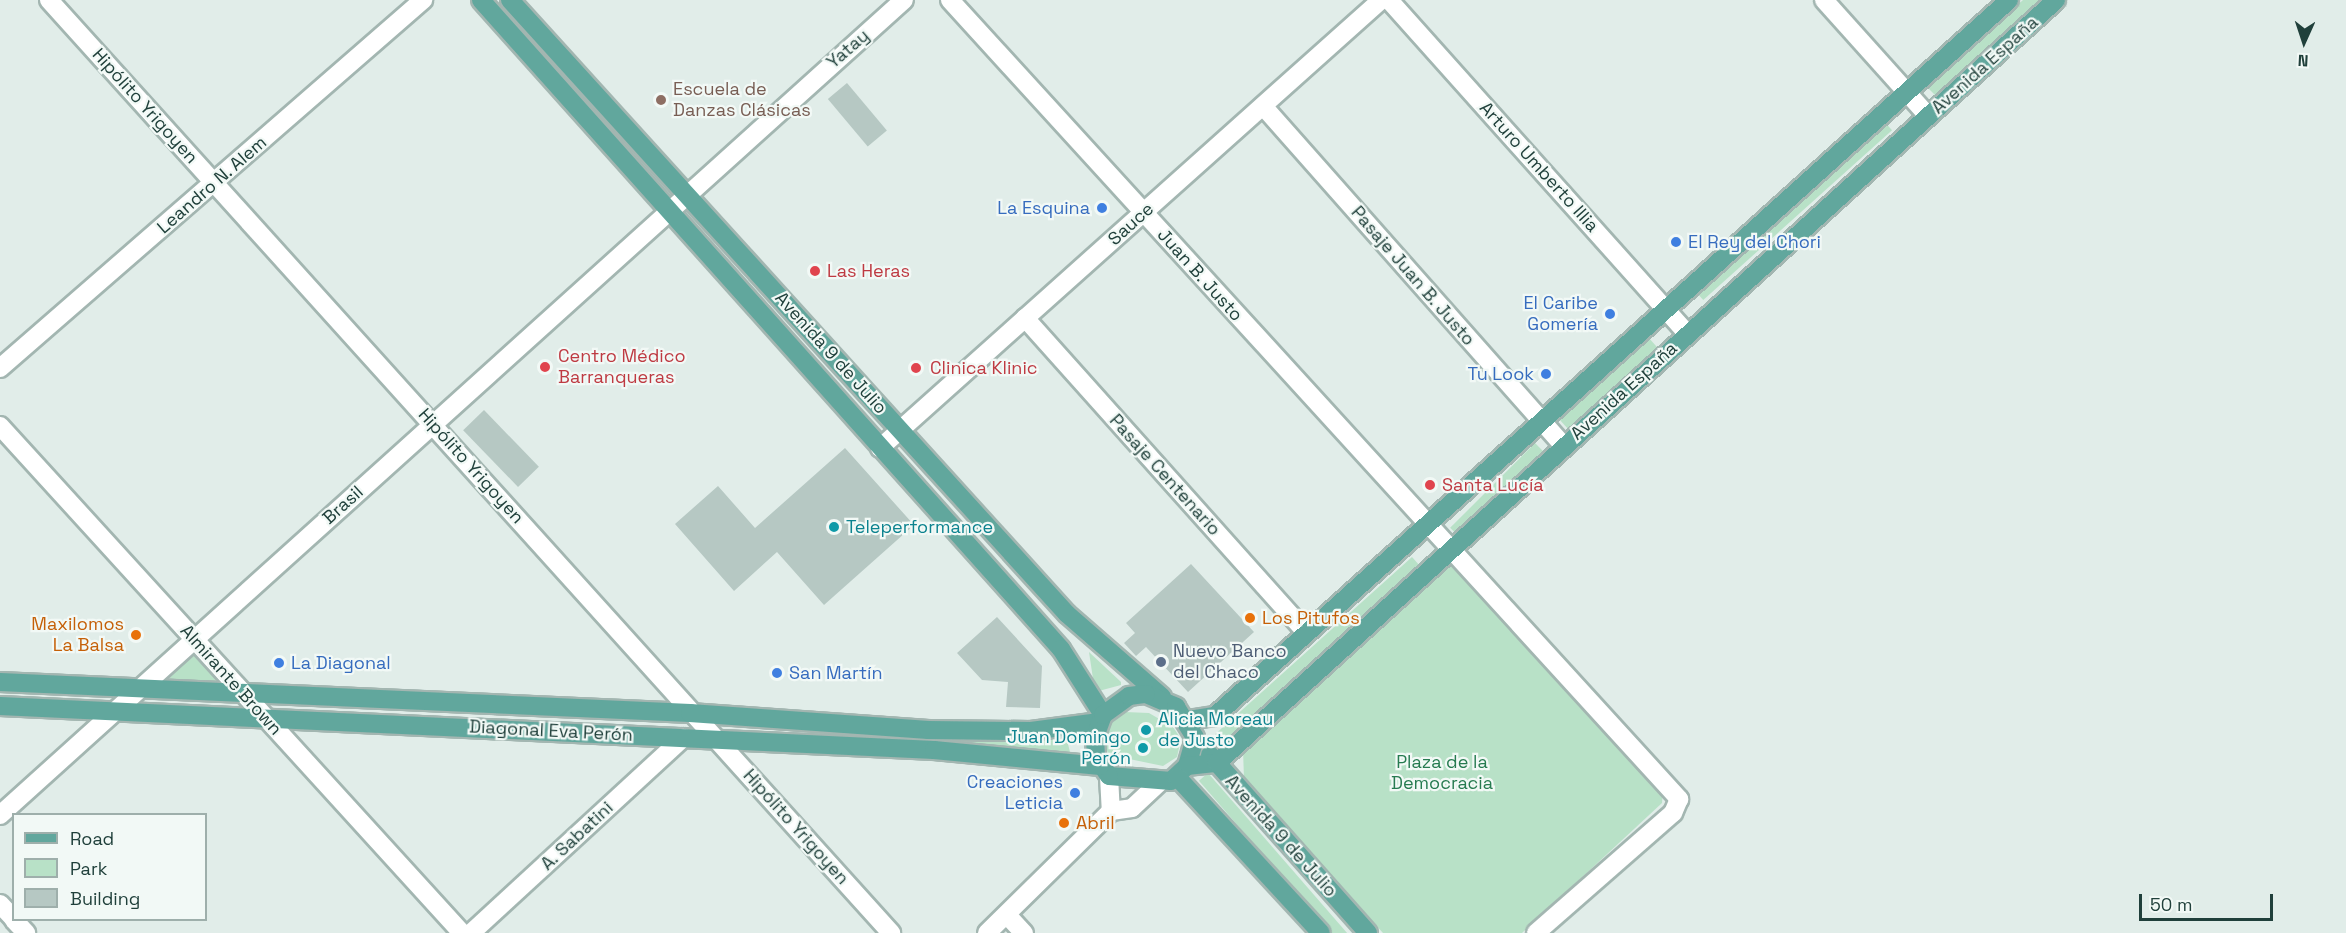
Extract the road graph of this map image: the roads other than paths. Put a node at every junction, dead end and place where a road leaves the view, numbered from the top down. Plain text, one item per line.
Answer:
1 (49, 0) edge
2 (423, 0) edge
3 (481, 0) edge
4 (510, 0) edge
5 (904, 0) edge
6 (950, 0) edge
7 (1381, 0) edge
8 (1389, 0) edge
9 (1824, 0) edge
10 (2008, 0) edge
11 (2056, 0) edge
12 (1907, 91) junction
13 (1263, 106) junction
14 (1928, 116) junction
15 (215, 184) junction
16 (686, 195) junction
17 (670, 211) junction
18 (1144, 212) junction
19 (1665, 307) junction
20 (1025, 318) junction
21 (1688, 334) junction
22 (0, 368) edge
23 (1540, 420) junction
24 (433, 424) junction
25 (0, 426) edge
26 (900, 430) junction
27 (1563, 446) junction
28 (880, 448) junction
29 (1424, 524) junction
30 (1449, 550) junction
31 (1305, 631) junction
32 (194, 639) junction
33 (0, 682) edge
34 (138, 690) junction
35 (245, 694) junction
36 (1162, 698) junction
37 (0, 706) edge
38 (116, 711) junction
39 (690, 712) junction
40 (265, 717) junction
41 (1101, 718) junction
42 (1189, 720) junction
43 (683, 738) junction
44 (1195, 738) junction
45 (719, 740) junction
46 (1217, 763) junction
47 (1105, 771) junction
48 (1182, 771) junction
49 (1158, 783) junction
50 (1111, 811) junction
51 (0, 815) edge
52 (0, 904) edge
53 (1007, 915) junction
54 (12, 917) edge
55 (16, 921) edge
56 (26, 933) edge
57 (462, 933) edge
58 (471, 933) edge
59 (891, 933) edge
60 (987, 933) edge
61 (1024, 933) edge
62 (1321, 933) edge
63 (1368, 933) edge
64 (1536, 933) edge

1 - 15 street, Hipólito Yrigoyen
2 - 15 street, Leandro N. Alem
3 - 17 main road, Avenida 9 de Julio
4 - 16 main road, Avenida 9 de Julio
5 - 16 street, Yatay
6 - 18 street, Juan B. Justo
7 - 13 street, Sauce
8 - 19 street, Arturo Umberto Illia
9 - 12 street
10 - 12 main road, Avenida España
11 - 14 main road, Avenida España
12 - 14 street
12 - 19 main road, Avenida España
13 - 18 street, Sauce
13 - 23 street, Pasaje Juan B. Justo
14 - 21 main road, Avenida España
15 - 22 street, Leandro N. Alem
15 - 24 street, Hipólito Yrigoyen
16 - 17 street, Brasil
16 - 26 main road, Avenida 9 de Julio
17 - 24 street, Brasil
17 - 28 main road, Avenida 9 de Julio
18 - 20 street, Sauce
18 - 29 street, Juan B. Justo
19 - 21 street, Arturo Umberto Illia
19 - 23 main road, Avenida España
20 - 26 street, Sauce
20 - 31 street, Pasaje Centenario
21 - 27 main road, Avenida España
23 - 27 street, Pasaje Juan B. Justo
23 - 29 main road, Avenida España
24 - 32 street, Brasil
24 - 39 street, Hipólito Yrigoyen
25 - 32 street, Almirante Brown
26 - 28 street, Sauce
26 - 36 main road, Avenida 9 de Julio
27 - 30 main road, Avenida España
28 - 41 main road, Avenida 9 de Julio
29 - 30 street, Juan B. Justo
29 - 31 main road, Avenida España
30 - 46 main road, Avenida España
30 - 64 street, Juan B. Justo
31 - 42 main road, Avenida España
32 - 34 street, Brasil
32 - 35 street, Almirante Brown
33 - 34 main road, Diagonal Eva Perón
34 - 35 main road, Diagonal Eva Perón
34 - 38 street, Brasil
35 - 39 main road, Diagonal Eva Perón
35 - 40 street, Almirante Brown
36 - 41 main road
36 - 42 main road
37 - 38 main road, Diagonal Eva Perón
38 - 40 main road, Diagonal Eva Perón
38 - 51 street, Brasil
39 - 41 main road, Diagonal Eva Perón
39 - 45 street, Hipólito Yrigoyen
40 - 43 main road, Diagonal Eva Perón
40 - 57 street, Almirante Brown
41 - 47 main road
42 - 44 main road
43 - 45 main road, Diagonal Eva Perón
43 - 58 street, A. Sabatini
44 - 46 main road, Avenida 9 de Julio
44 - 48 main road
45 - 47 main road, Diagonal Eva Perón
45 - 59 street, Hipólito Yrigoyen
46 - 48 main road
46 - 63 main road, Avenida 9 de Julio
47 - 49 main road
47 - 50 street
48 - 49 main road
48 - 62 main road, Avenida 9 de Julio
49 - 50 street
50 - 53 street
52 - 54 street
53 - 60 street
53 - 61 street
55 - 56 street

